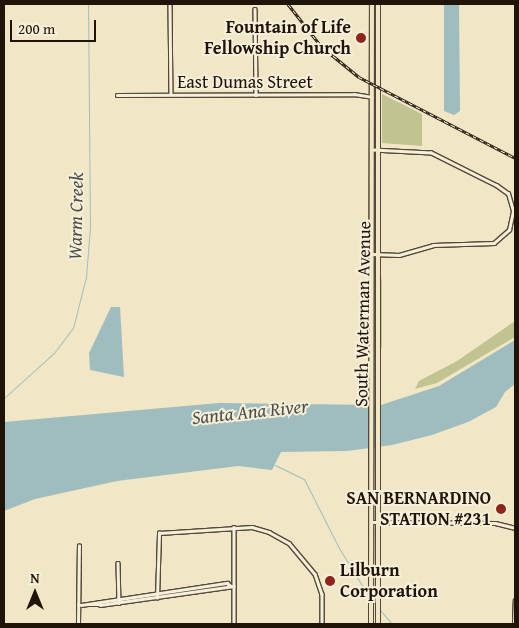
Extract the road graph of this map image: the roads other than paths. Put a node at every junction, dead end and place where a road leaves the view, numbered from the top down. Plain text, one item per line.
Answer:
1 (170, 4) edge
2 (372, 4) edge
3 (378, 4) edge
4 (255, 9) dead end
5 (171, 94) junction
6 (116, 95) dead end
7 (256, 95) junction
8 (372, 97) junction
9 (373, 150) junction
10 (379, 151) junction
11 (374, 254) junction
12 (373, 453) junction
13 (371, 522) junction
14 (377, 522) junction
15 (234, 527) junction
16 (515, 528) edge
17 (79, 546) dead end
18 (118, 563) dead end
19 (233, 586) junction
20 (157, 592) junction
21 (119, 598) junction
22 (157, 598) junction
23 (515, 600) edge
24 (119, 603) junction
25 (80, 605) junction
26 (78, 624) edge
27 (234, 624) edge
28 (322, 624) edge
29 (371, 624) edge
30 (378, 624) edge
31 (514, 624) edge

1 - 5 street
2 - 8 main road, South Waterman Avenue
3 - 10 main road, South Waterman Avenue
4 - 7 street
5 - 6 street, East Dumas Street
5 - 7 street, East Dumas Street
7 - 8 street, East Dumas Street
8 - 9 main road, South Waterman Avenue
9 - 10 street
9 - 11 main road, South Waterman Avenue
10 - 11 main road, South Waterman Avenue
10 - 11 street
11 - 12 main road, South Waterman Avenue
12 - 13 main road, South Waterman Avenue
12 - 14 main road, South Waterman Avenue
13 - 14 street
13 - 29 main road, South Waterman Avenue
14 - 16 street
14 - 30 main road, South Waterman Avenue
15 - 19 street
15 - 20 street
15 - 28 street
17 - 25 street
18 - 21 street
19 - 20 street
19 - 22 street
19 - 27 street
20 - 21 street
20 - 22 street
21 - 24 street
21 - 25 street
22 - 24 street
23 - 31 street
24 - 25 street
25 - 26 street

